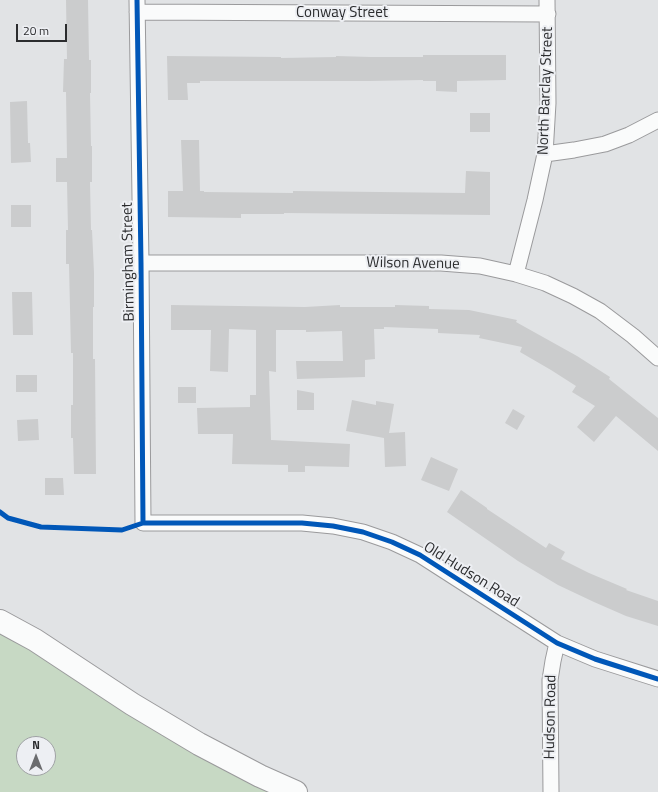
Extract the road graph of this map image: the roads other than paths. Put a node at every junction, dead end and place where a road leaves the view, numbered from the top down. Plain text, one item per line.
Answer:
1 (137, 6) edge
2 (548, 7) edge
3 (658, 120) edge
4 (546, 154) junction
5 (141, 263) junction
6 (516, 274) junction
7 (658, 358) edge
8 (143, 523) joint
9 (0, 621) edge
10 (557, 643) junction
11 (658, 679) edge
12 (296, 792) edge
13 (551, 792) edge

1 - 2 street, Conway Street
1 - 5 street, Birmingham Street
2 - 4 street, North Barclay Street
3 - 4 street
4 - 6 street, North Barclay Street
5 - 6 street, Wilson Avenue
5 - 8 street, Birmingham Street
6 - 7 street, Wilson Avenue
8 - 10 street, Old Hudson Road
9 - 12 highway
10 - 11 street, Old Hudson Road
10 - 13 street, Hudson Road

